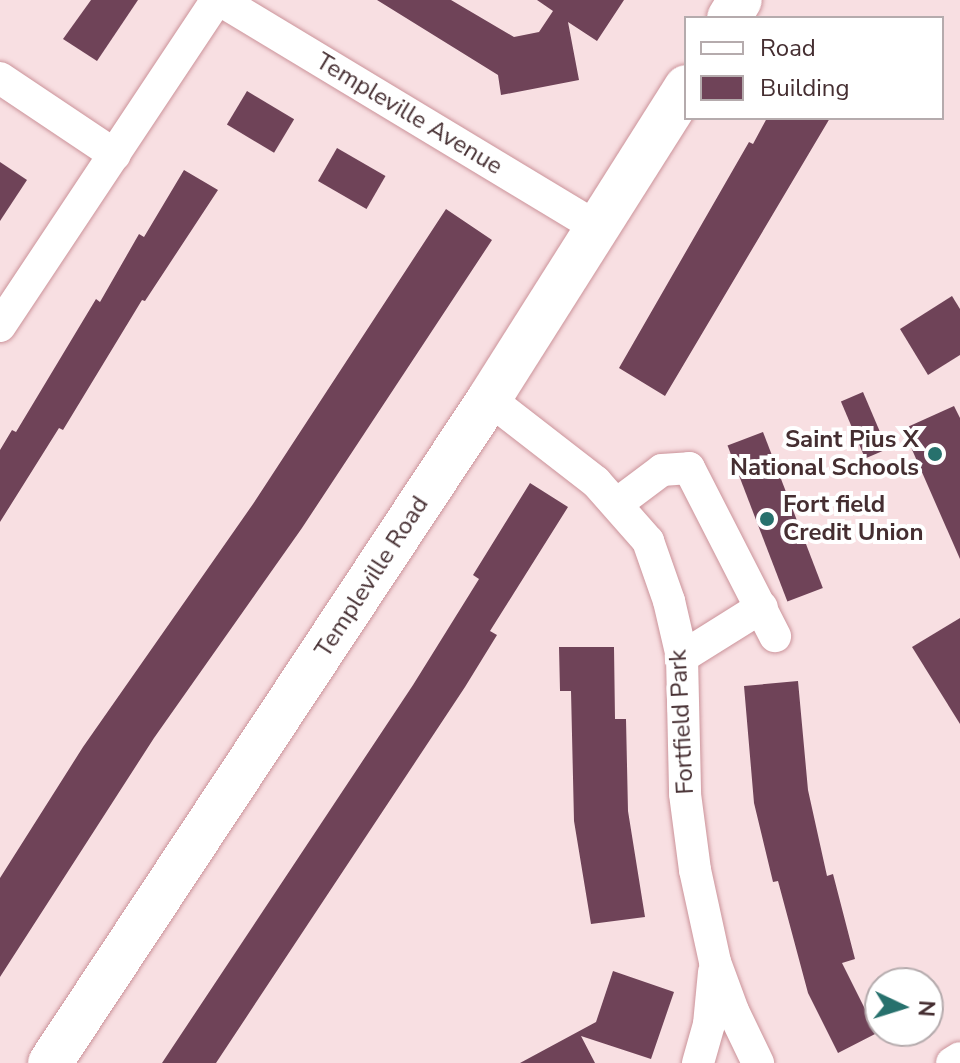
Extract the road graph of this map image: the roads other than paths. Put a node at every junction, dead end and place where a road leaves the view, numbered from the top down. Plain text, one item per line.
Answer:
1 (219, 0) edge
2 (0, 78) edge
3 (684, 90) edge
4 (115, 155) junction
5 (598, 228) junction
6 (0, 326) edge
7 (489, 399) junction
8 (618, 503) junction
9 (682, 657) junction
10 (715, 962) junction
11 (960, 1058) edge
12 (750, 1060) edge
13 (50, 1063) edge
14 (698, 1063) edge
15 (952, 1063) edge

1 - 4 street
1 - 5 street, Templeville Avenue
2 - 4 street
3 - 5 main road, Templeville Road
4 - 6 street
5 - 7 main road, Templeville Road
7 - 8 street, Fortfield Park
7 - 13 main road, Templeville Road
8 - 9 street, Fortfield Park
8 - 9 street
9 - 10 street, Fortfield Park
10 - 12 street, Fortfield Park
10 - 14 street
11 - 15 street

